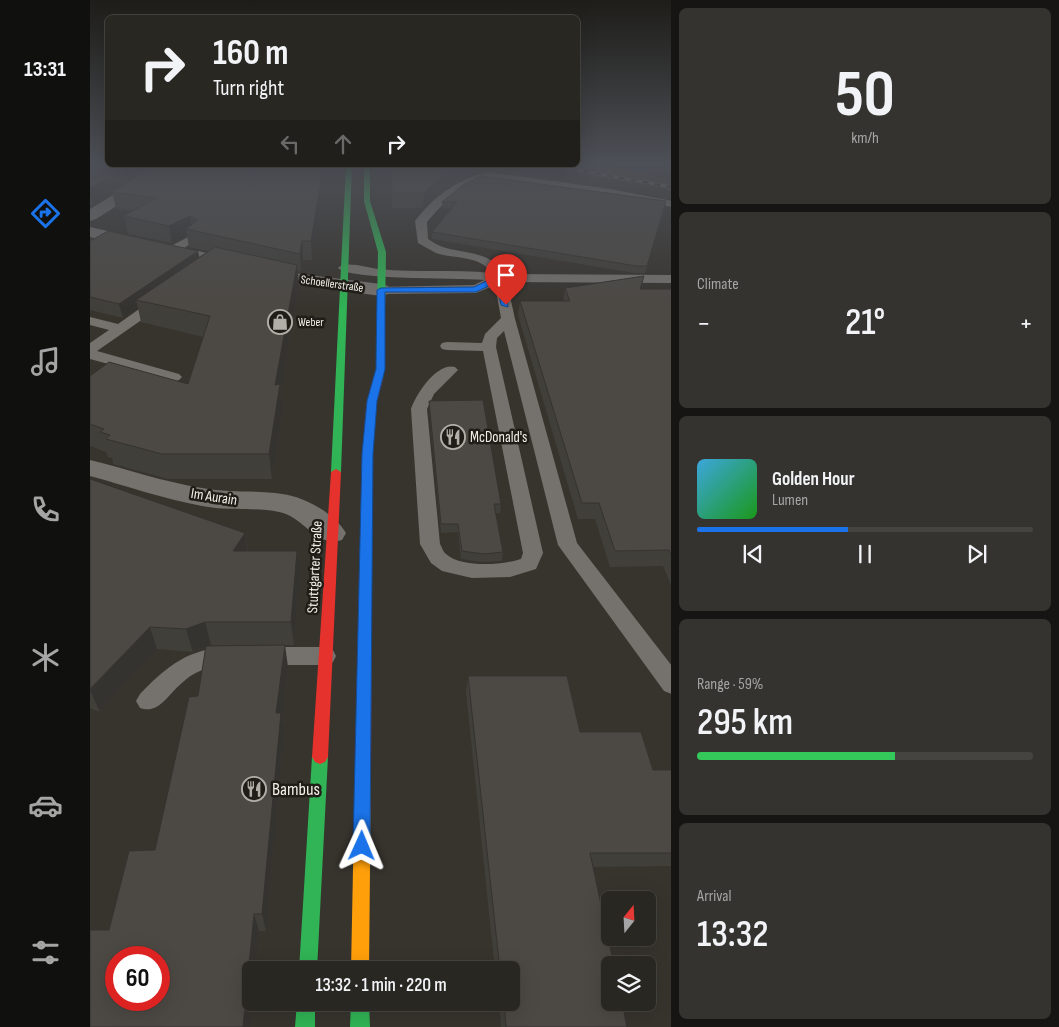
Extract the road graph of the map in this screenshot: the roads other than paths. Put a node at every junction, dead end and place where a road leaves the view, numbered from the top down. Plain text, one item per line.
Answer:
1 (347, 213) edge
2 (371, 213) edge
3 (428, 213) edge
4 (90, 232) edge
5 (192, 238) edge
6 (173, 250) junction
7 (218, 260) junction
8 (254, 268) junction
9 (344, 268) junction
10 (202, 272) edge
11 (500, 278) junction
12 (671, 279) edge
13 (382, 282) junction
14 (343, 288) junction
15 (169, 294) edge
16 (508, 319) junction
17 (90, 321) edge
18 (117, 331) junction
19 (447, 346) dead end
20 (489, 347) junction
21 (90, 352) edge
22 (450, 370) dead end
23 (174, 377) dead end
24 (90, 468) edge
25 (332, 533) junction
26 (325, 656) junction
27 (671, 683) edge
28 (148, 701) dead end
29 (308, 961) edge
30 (360, 961) edge
31 (306, 1011) edge
32 (360, 1011) edge
33 (305, 1027) edge
34 (360, 1027) edge

1 - 9 main road, Stuttgarter Straße
2 - 13 main road
3 - 11 lane
4 - 6 street, Schoellerstraße
5 - 6 lane
6 - 7 street, Schoellerstraße
7 - 8 street, Schoellerstraße
7 - 10 lane
8 - 9 street, Schoellerstraße
8 - 14 street, Schoellerstraße
9 - 13 lane
9 - 14 main road, Stuttgarter Straße
11 - 12 lane
11 - 13 lane
11 - 16 lane
13 - 14 street, Schoellerstraße
13 - 30 main road
14 - 25 main road, Stuttgarter Straße
15 - 18 lane
16 - 20 lane
16 - 27 lane
17 - 18 lane
18 - 21 lane
19 - 20 lane
20 - 22 lane
21 - 23 lane
24 - 25 street, Im Aurain
25 - 26 main road, Stuttgarter Straße
26 - 28 lane
26 - 29 main road, Stuttgarter Straße
31 - 33 main road
32 - 34 main road

